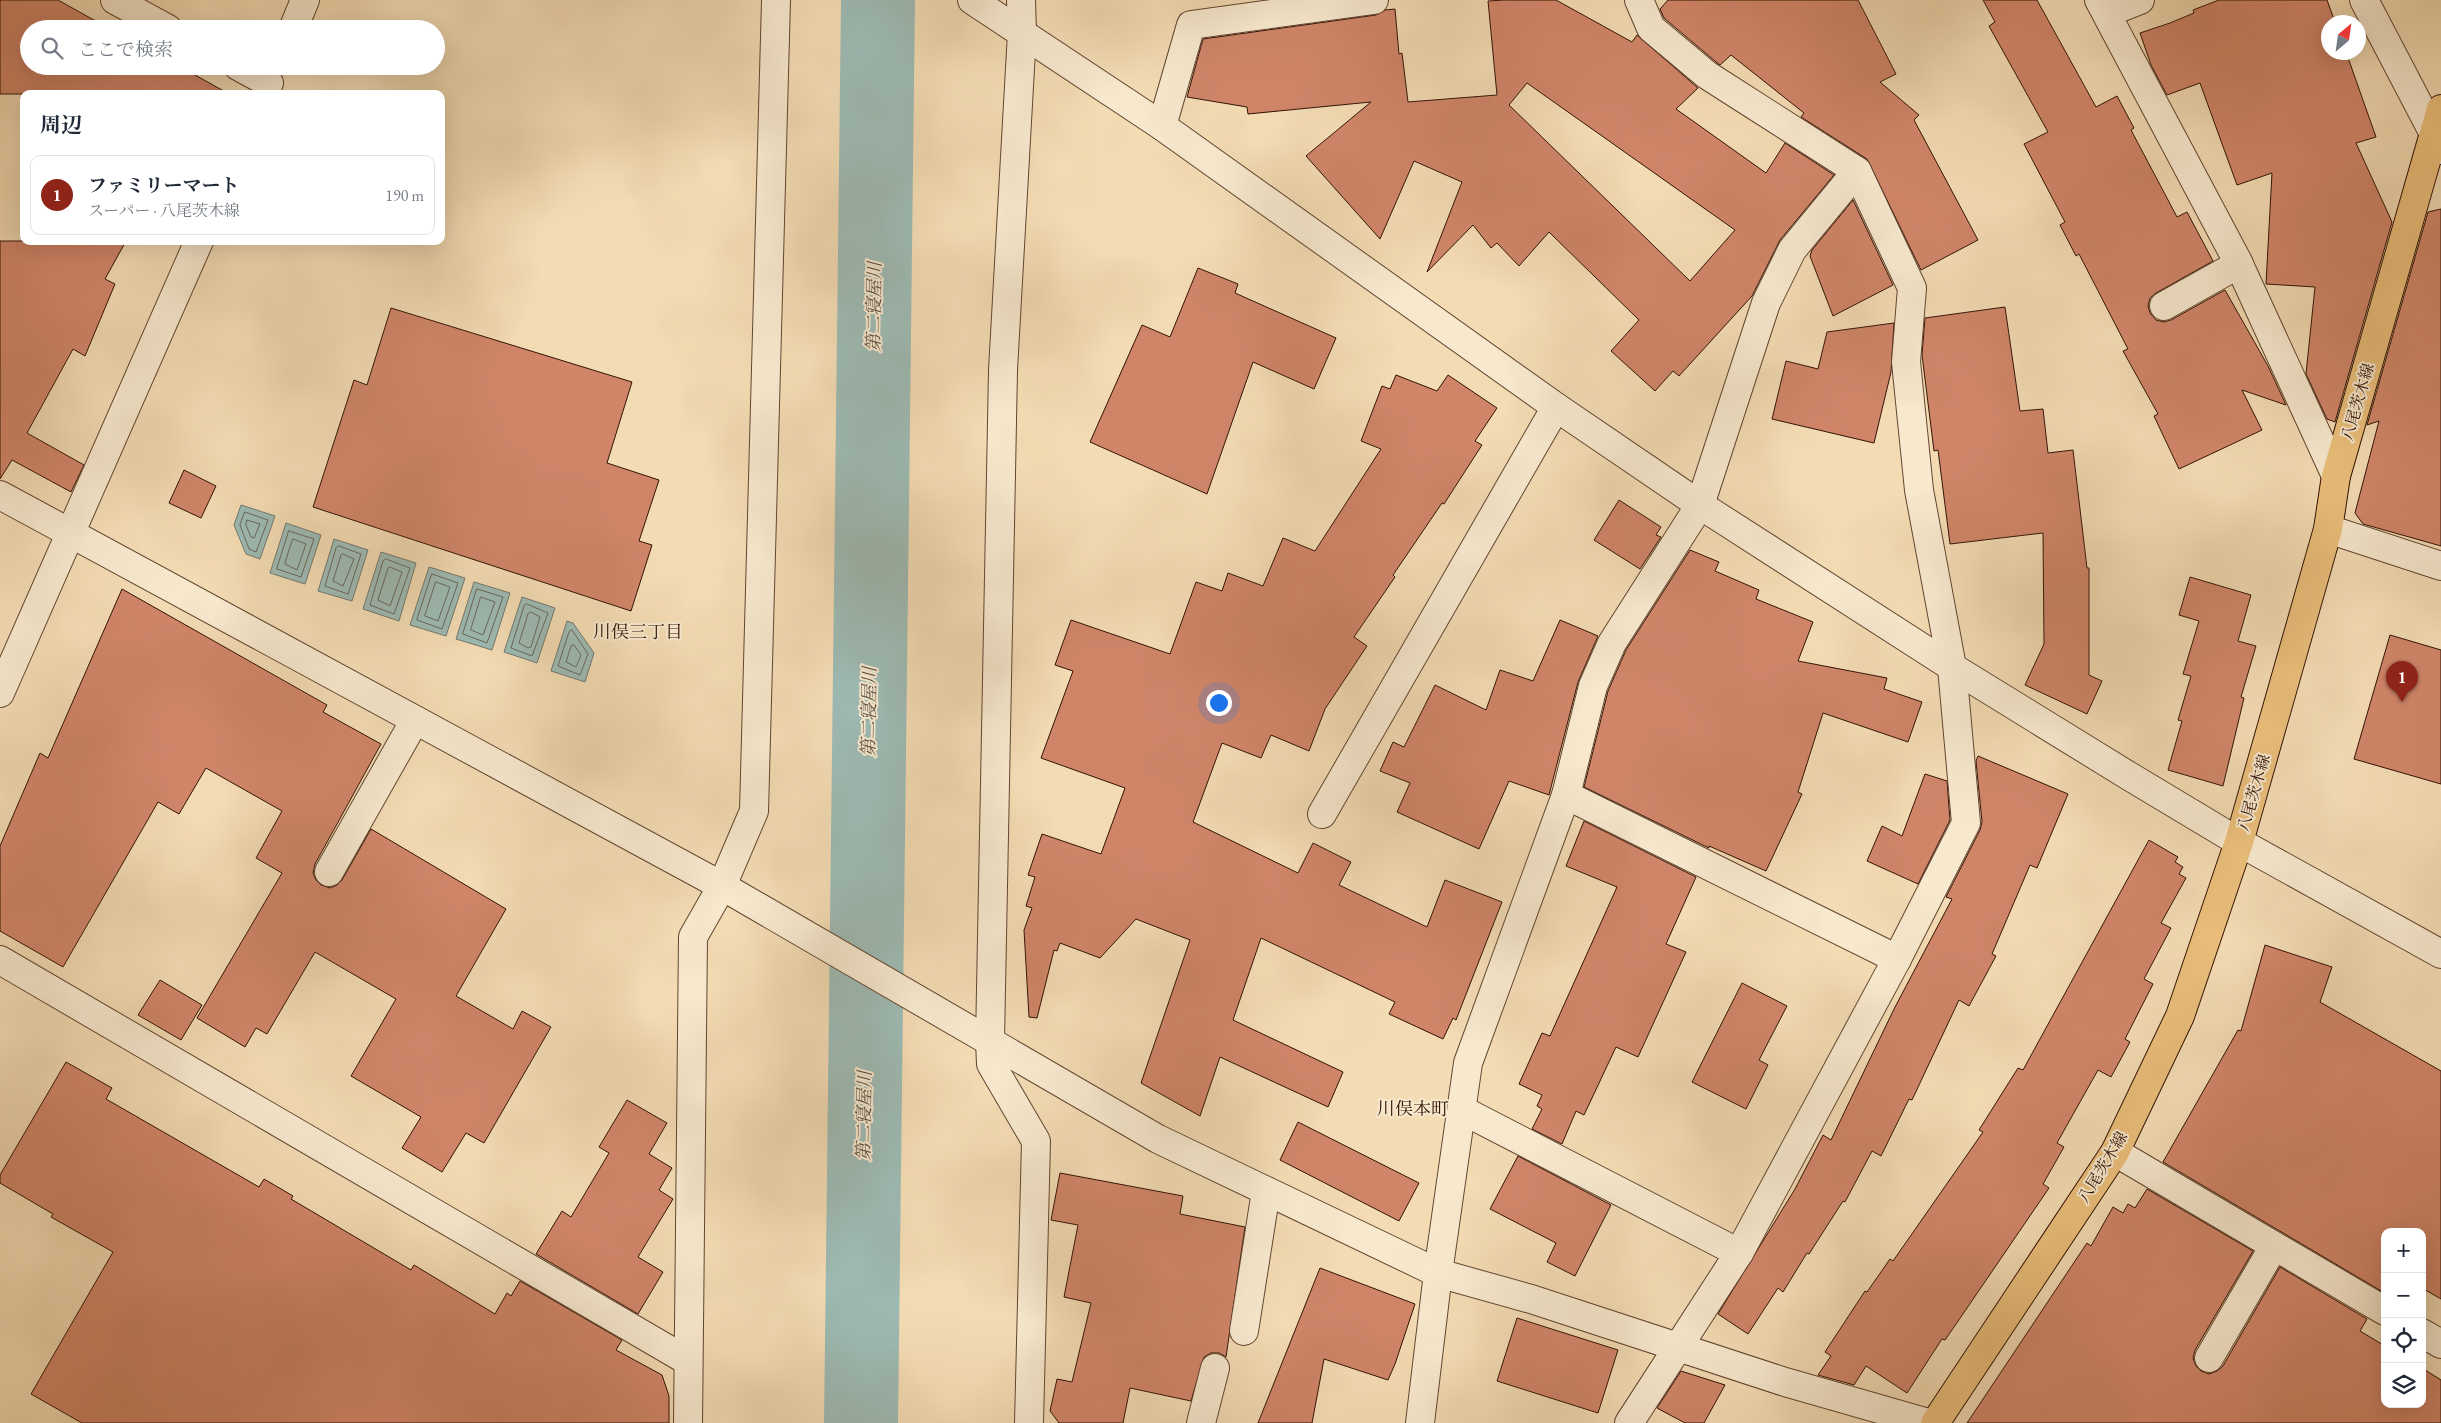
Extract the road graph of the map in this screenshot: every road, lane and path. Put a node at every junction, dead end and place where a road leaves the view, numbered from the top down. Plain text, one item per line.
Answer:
1 (115, 0) edge
2 (305, 0) edge
3 (776, 0) edge
4 (972, 0) edge
5 (1021, 0) edge
6 (1374, 0) edge
7 (1639, 0) edge
8 (2140, 0) edge
9 (2364, 0) edge
10 (2103, 6) edge
11 (152, 20) edge
12 (297, 20) edge
13 (1011, 26) junction
14 (257, 75) edge
15 (270, 81) edge
16 (2441, 109) edge
17 (1162, 126) junction
18 (2437, 144) edge
19 (1857, 171) junction
20 (197, 245) edge
21 (2239, 264) junction
22 (2164, 306) dead end
23 (1556, 408) junction
24 (2336, 476) junction
25 (0, 495) edge
26 (1700, 505) junction
27 (2328, 529) junction
28 (70, 533) junction
29 (2441, 566) edge
30 (1952, 667) junction
31 (0, 693) edge
32 (415, 720) junction
33 (1566, 795) junction
34 (1322, 814) dead end
35 (2239, 842) junction
36 (329, 872) dead end
37 (722, 886) junction
38 (2441, 954) edge
39 (1897, 959) junction
40 (0, 960) edge
41 (990, 1041) junction
42 (1462, 1110) junction
43 (2115, 1152) junction
44 (1266, 1191) junction
45 (2274, 1246) junction
46 (1739, 1253) junction
47 (1438, 1273) junction
48 (2381, 1309) edge
49 (1244, 1331) dead end
50 (2426, 1335) edge
51 (2441, 1344) edge
52 (1676, 1347) junction
53 (2209, 1358) dead end
54 (688, 1361) junction
55 (1215, 1368) dead end
56 (688, 1423) edge
57 (1029, 1423) edge
58 (1201, 1423) edge
59 (1420, 1423) edge
60 (1629, 1423) edge
61 (1928, 1423) edge
62 (1935, 1423) edge

1 - 11 street
2 - 12 street
3 - 37 street
4 - 13 street
5 - 13 street
6 - 17 street
7 - 19 street
8 - 10 street
9 - 18 street
10 - 21 street
13 - 17 street
13 - 41 street
14 - 15 street
16 - 18 main road, 八尾茨木線
17 - 23 street
18 - 24 main road, 八尾茨木線
19 - 26 street
19 - 30 street
20 - 28 street
21 - 22 street
21 - 24 street
23 - 26 street
23 - 34 street
24 - 27 main road, 八尾茨木線
25 - 28 street
26 - 30 street
26 - 33 street
27 - 29 street
27 - 35 main road, 八尾茨木線
28 - 31 street
28 - 32 street
30 - 35 street
30 - 39 street
32 - 36 street
32 - 37 street
33 - 39 street
33 - 42 street
35 - 38 street
35 - 43 main road, 八尾茨木線
37 - 41 street
37 - 54 street
39 - 46 street
40 - 54 street
41 - 44 street
41 - 57 street
42 - 46 street
42 - 47 street
43 - 45 street
43 - 62 main road, 八尾茨木線
44 - 47 street
44 - 49 street
45 - 48 street
45 - 53 street
46 - 52 street
47 - 52 street
47 - 59 street
50 - 51 street
52 - 60 street
52 - 61 street
54 - 56 street
55 - 58 street

